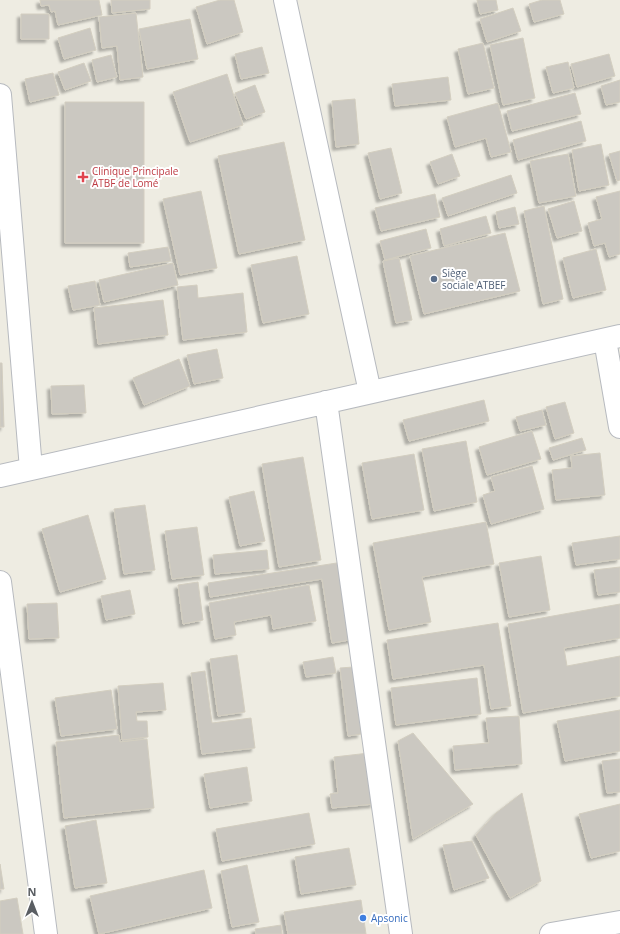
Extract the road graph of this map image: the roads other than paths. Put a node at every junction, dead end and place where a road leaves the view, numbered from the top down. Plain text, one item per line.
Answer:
1 (285, 0) edge
2 (0, 95) edge
3 (613, 338) edge
4 (370, 392) junction
5 (326, 402) junction
6 (620, 427) edge
7 (31, 469) junction
8 (0, 476) edge
9 (0, 582) edge
10 (620, 922) edge
11 (46, 934) edge
12 (401, 934) edge
13 (551, 934) edge

1 - 4 street
2 - 7 street
3 - 4 street
3 - 6 street
4 - 5 street
5 - 7 street
5 - 12 street
7 - 8 street
9 - 11 street
10 - 13 street

